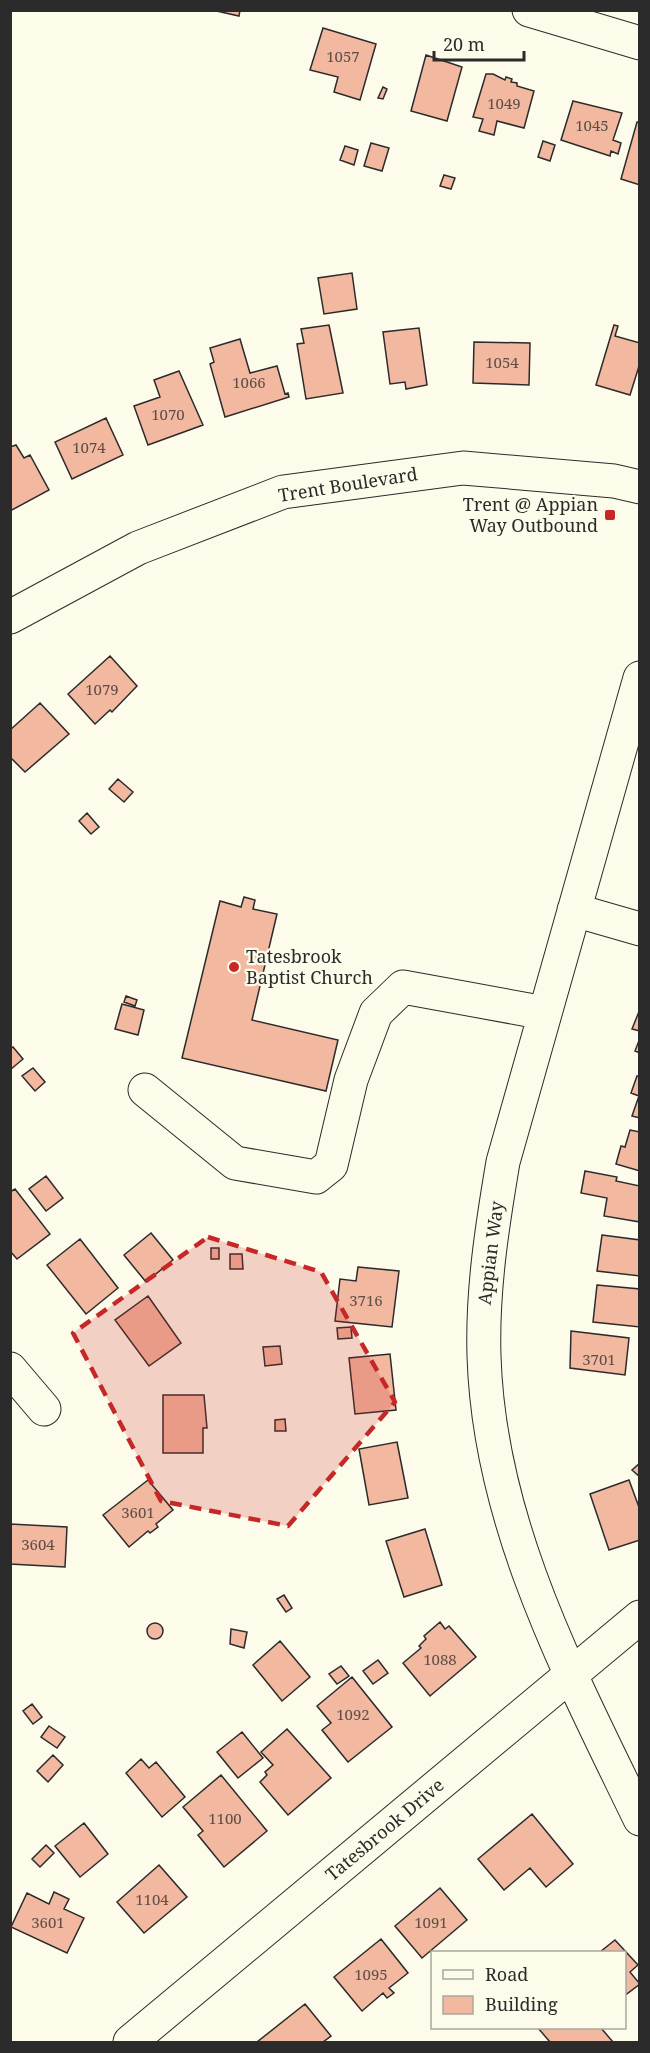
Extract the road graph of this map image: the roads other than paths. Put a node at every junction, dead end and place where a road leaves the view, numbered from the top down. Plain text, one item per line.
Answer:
1 (529, 10) edge
2 (639, 43) edge
3 (639, 487) edge
4 (10, 617) edge
5 (639, 678) edge
6 (574, 910) junction
7 (639, 929) edge
8 (545, 1013) junction
9 (145, 1090) dead end
10 (10, 1369) edge
11 (44, 1409) dead end
12 (639, 1617) edge
13 (570, 1675) junction
14 (639, 1819) edge
15 (130, 2043) edge

1 - 2 street
3 - 4 street, Trent Boulevard
5 - 6 street, Appian Way
6 - 7 street
6 - 8 street, Appian Way
8 - 9 street
8 - 13 street, Appian Way
10 - 11 street
12 - 13 street, Tatesbrook Drive
13 - 14 street, Appian Way
13 - 15 street, Tatesbrook Drive

